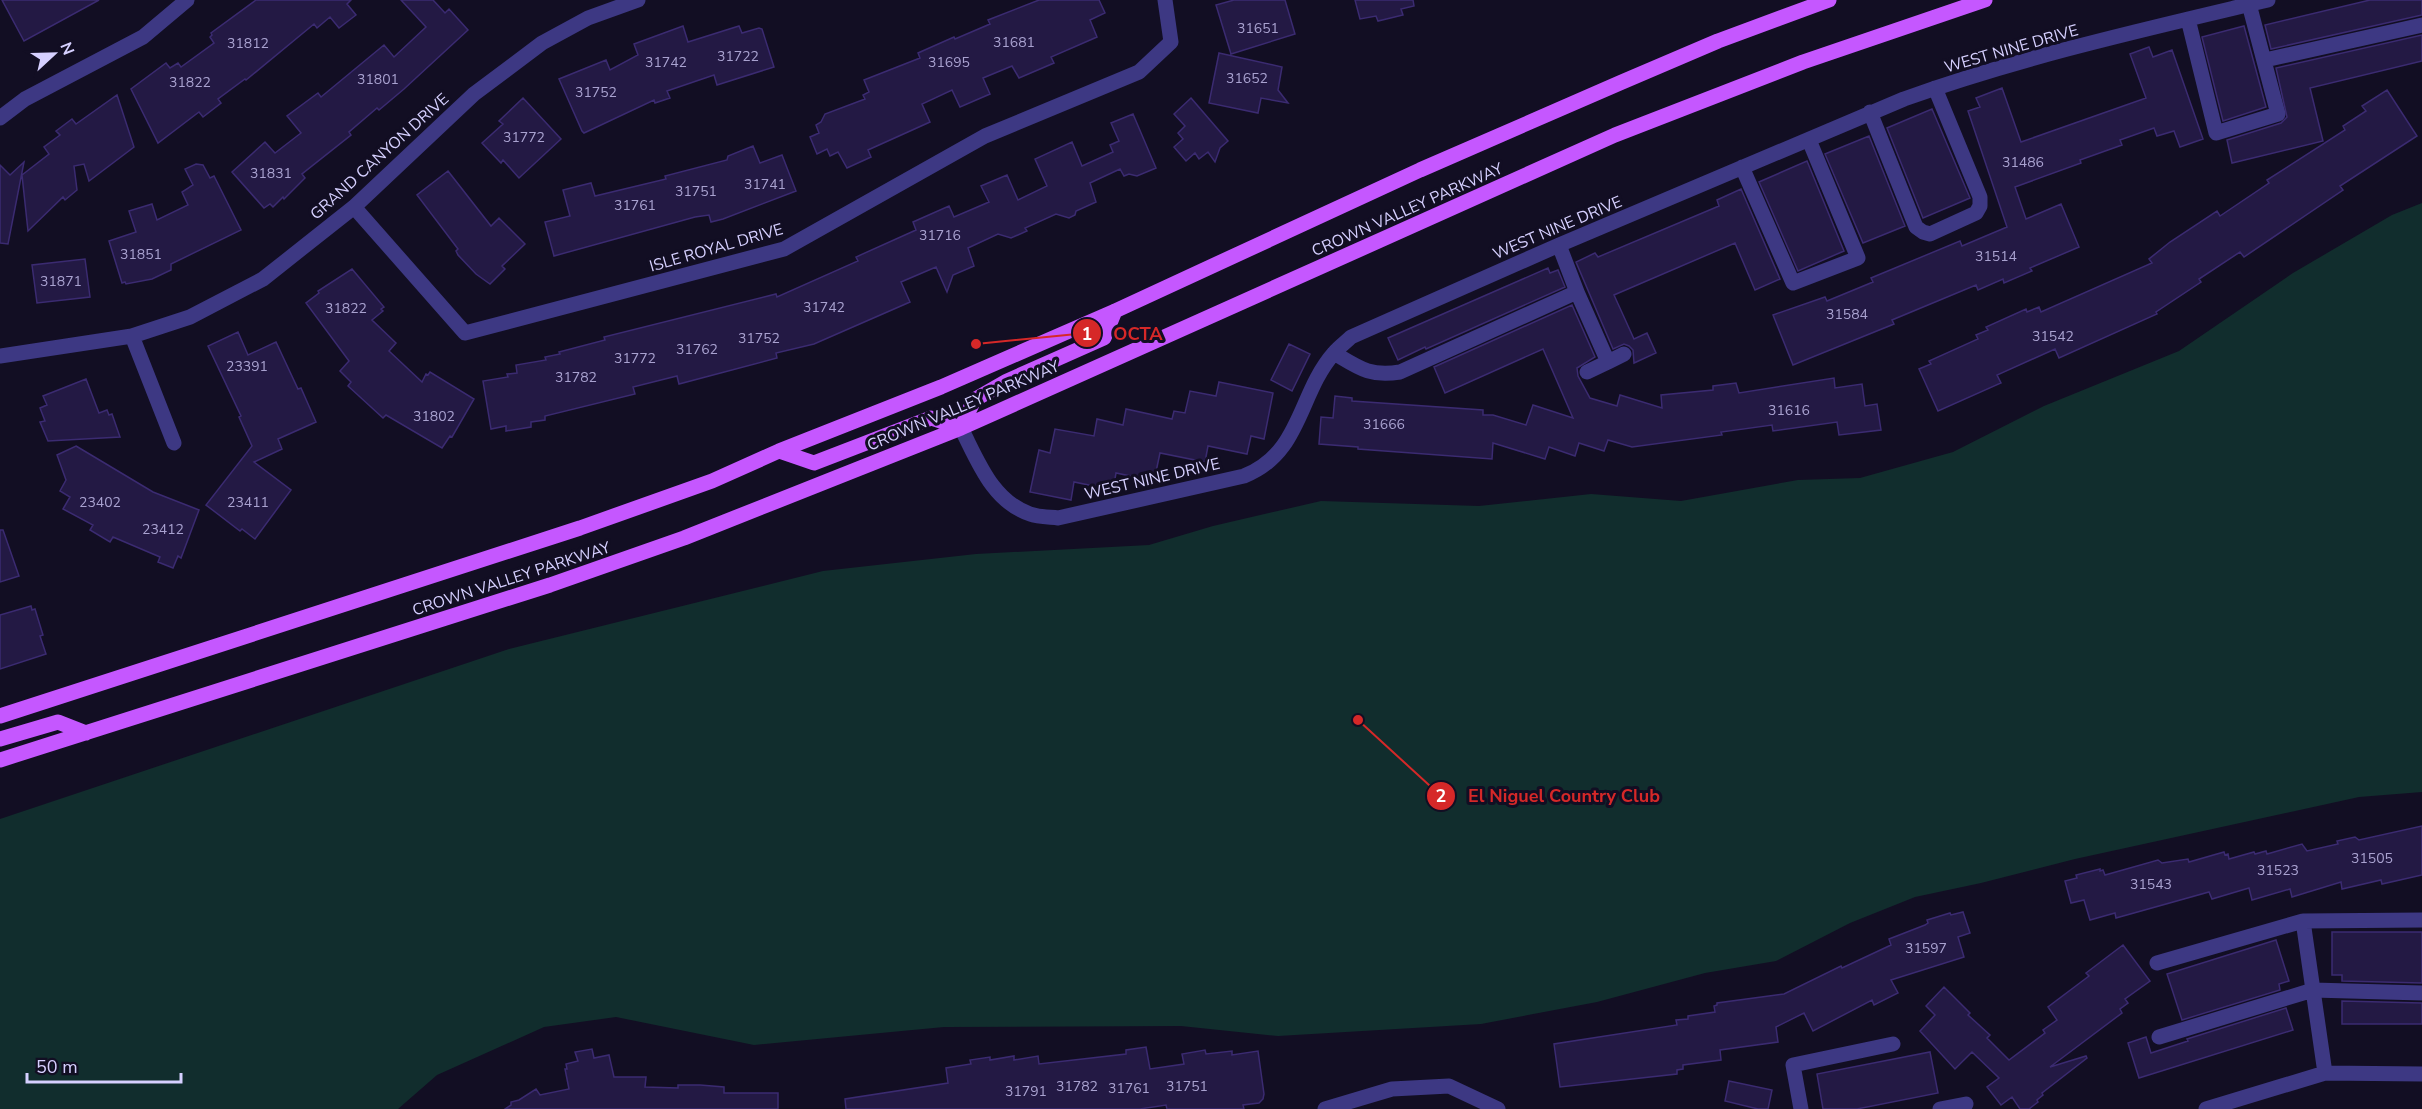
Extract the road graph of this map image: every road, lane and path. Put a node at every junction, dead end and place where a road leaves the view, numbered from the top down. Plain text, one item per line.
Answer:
1 (188, 0) edge
2 (638, 0) edge
3 (1165, 0) edge
4 (1829, 0) edge
5 (1985, 0) edge
6 (2268, 0) edge
7 (2249, 4) junction
8 (2188, 19) junction
9 (2422, 25) edge
10 (2265, 60) junction
11 (1935, 88) junction
12 (1870, 112) junction
13 (0, 118) edge
14 (1809, 140) junction
15 (1742, 167) junction
16 (354, 207) junction
17 (1559, 245) junction
18 (1577, 292) junction
19 (1115, 311) junction
20 (132, 336) junction
21 (1334, 353) junction
22 (1624, 354) dead end
23 (0, 356) edge
24 (1608, 362) junction
25 (1587, 372) dead end
26 (961, 428) junction
27 (174, 442) dead end
28 (779, 451) junction
29 (0, 716) edge
30 (86, 733) junction
31 (0, 739) edge
32 (0, 760) edge
33 (2422, 920) edge
34 (2303, 921) junction
35 (2157, 963) dead end
36 (2313, 990) junction
37 (2422, 993) edge
38 (2159, 1037) dead end
39 (1893, 1044) dead end
40 (2325, 1073) junction
41 (2422, 1074) edge
42 (1966, 1104) dead end
43 (1324, 1109) edge
44 (1498, 1109) edge
45 (1801, 1109) edge
46 (1940, 1109) edge
47 (2206, 1109) edge

1 - 13 street
2 - 16 street, GRAND CANYON DRIVE
3 - 16 street, ISLE ROYAL DRIVE
4 - 19 main road, CROWN VALLEY PARKWAY
5 - 26 main road, CROWN VALLEY PARKWAY
6 - 7 street, WEST NINE DRIVE
7 - 8 street, WEST NINE DRIVE
7 - 10 street
8 - 10 street
8 - 11 street, WEST NINE DRIVE
9 - 10 street
11 - 12 street, WEST NINE DRIVE
11 - 12 street
12 - 14 street, WEST NINE DRIVE
14 - 15 street, WEST NINE DRIVE
14 - 15 street
15 - 17 street, WEST NINE DRIVE
16 - 20 street, GRAND CANYON DRIVE
17 - 18 street
17 - 21 street, WEST NINE DRIVE
18 - 21 street
18 - 24 street
19 - 26 main road
19 - 28 main road, CROWN VALLEY PARKWAY
20 - 23 street, GRAND CANYON DRIVE
20 - 27 street
21 - 26 street, WEST NINE DRIVE
22 - 24 street
24 - 25 street
26 - 28 main road
26 - 30 main road, CROWN VALLEY PARKWAY
28 - 29 main road, CROWN VALLEY PARKWAY
30 - 31 main road
30 - 32 main road, CROWN VALLEY PARKWAY
33 - 34 street
34 - 35 street
34 - 36 street
36 - 37 street
36 - 38 street
36 - 40 street
39 - 45 street
40 - 41 street
40 - 47 street
42 - 46 street
43 - 44 street

